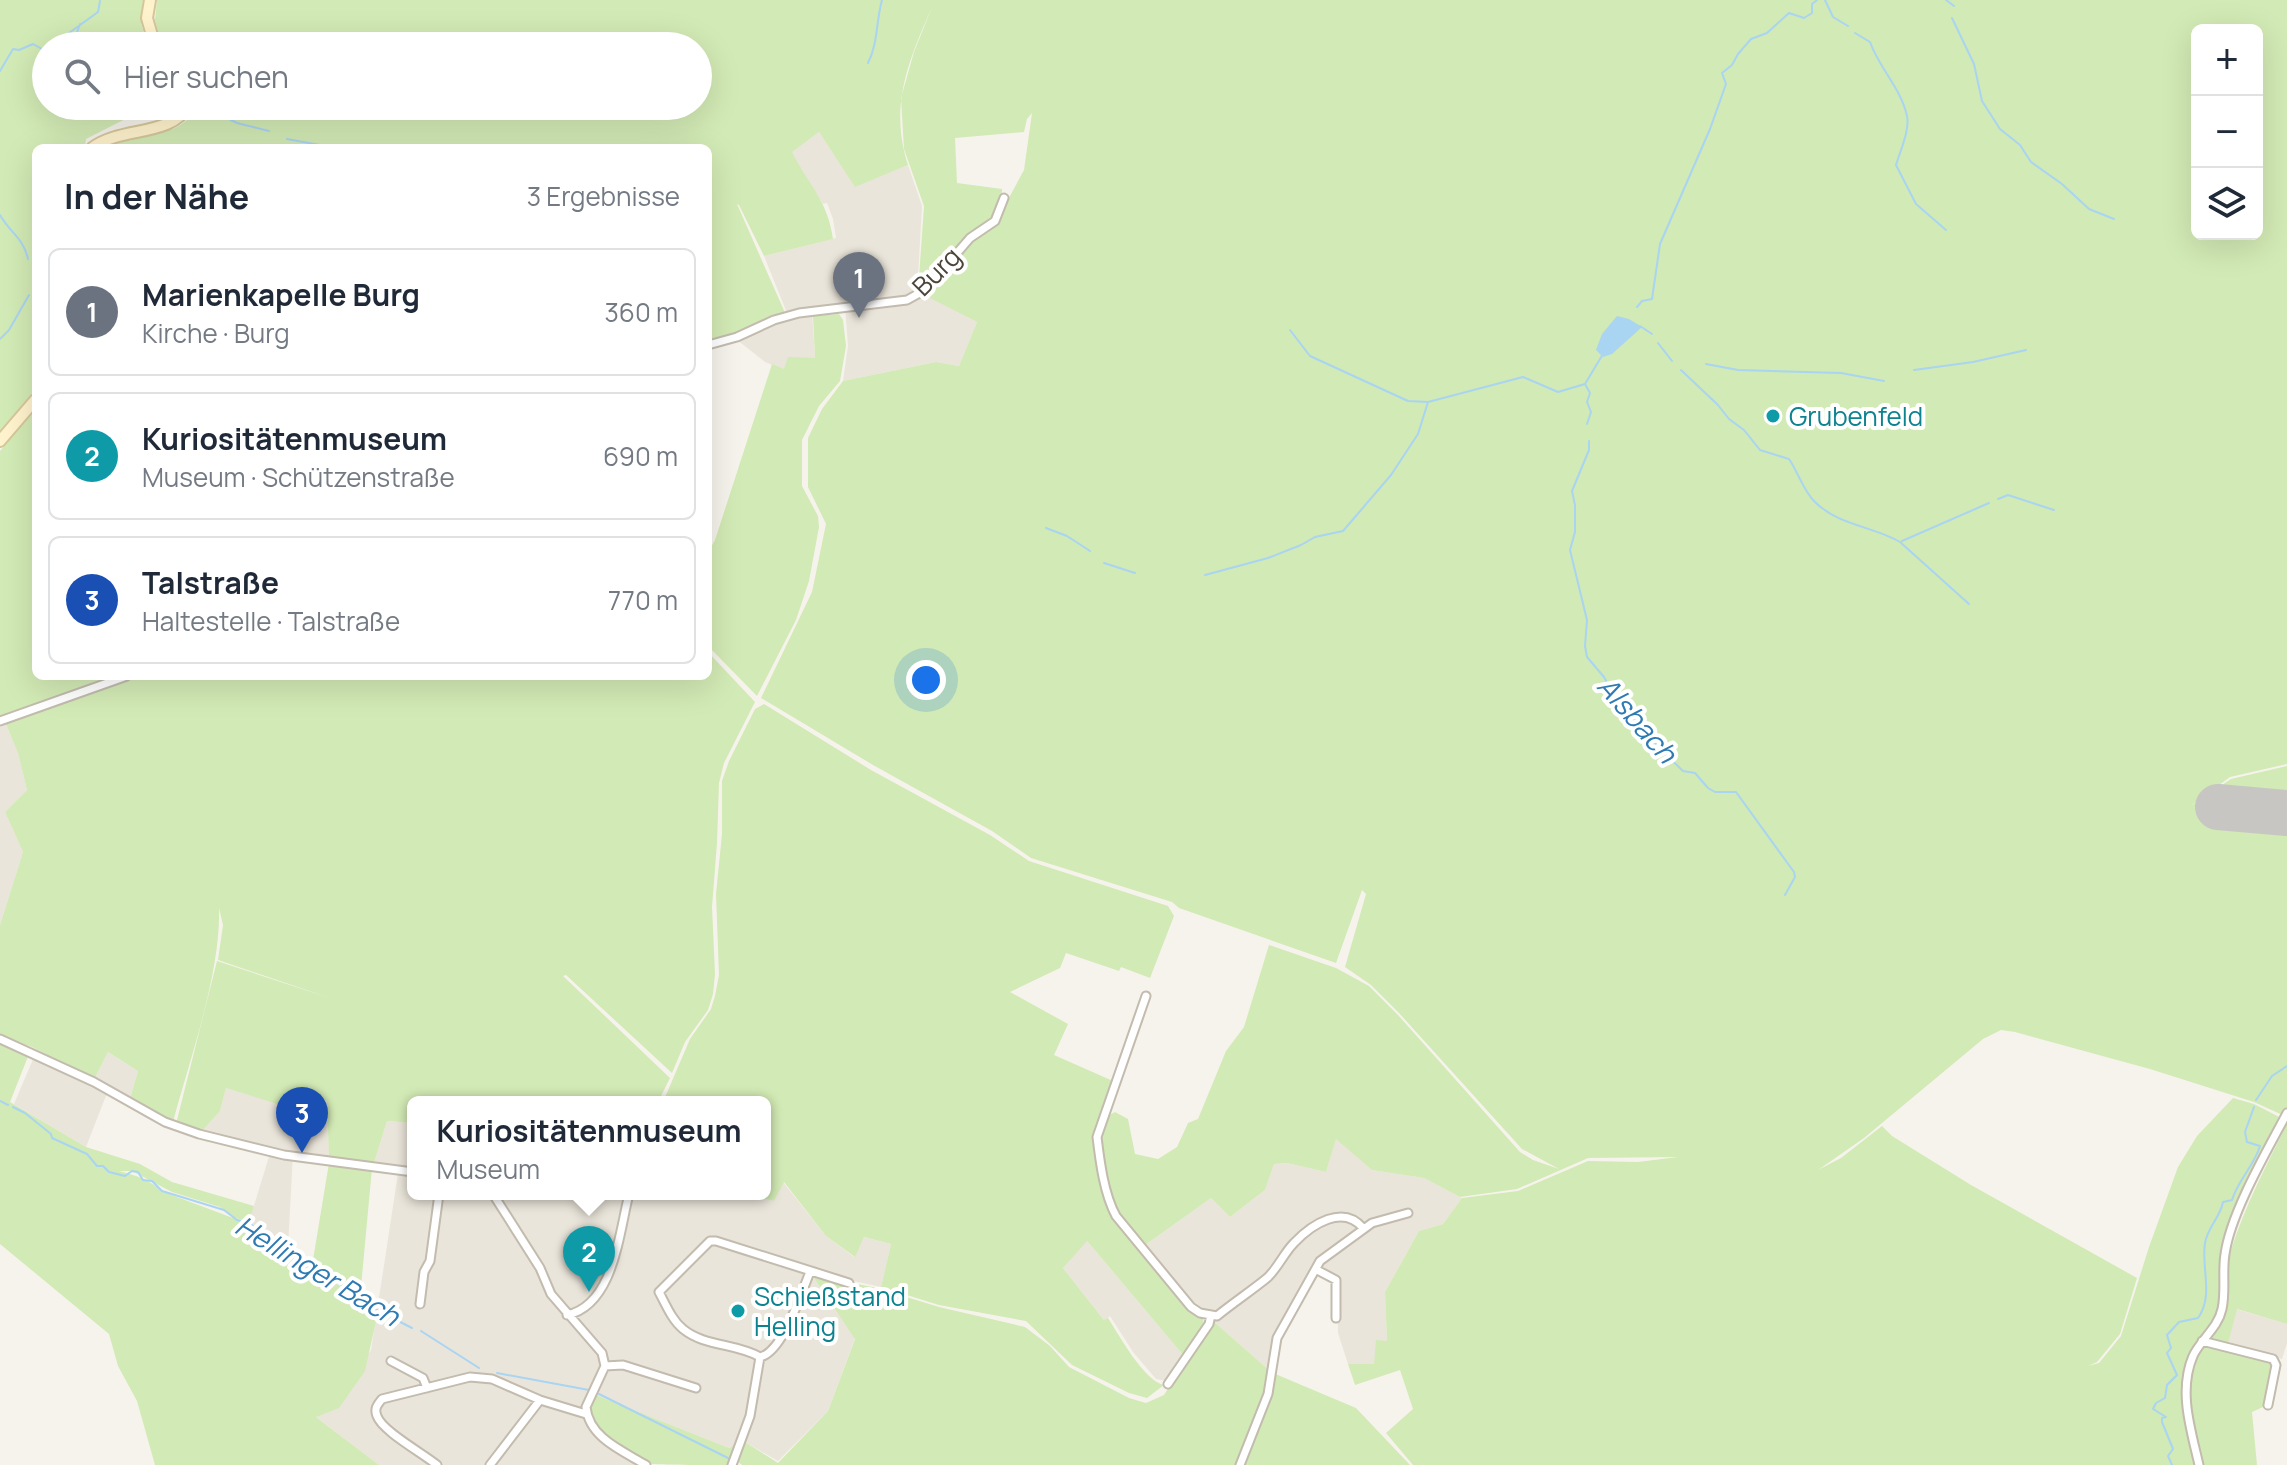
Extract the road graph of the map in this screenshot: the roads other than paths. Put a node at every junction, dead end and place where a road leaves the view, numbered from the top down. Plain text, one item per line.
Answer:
1 (150, 0) edge
2 (151, 32) edge
3 (177, 120) edge
4 (99, 144) edge
5 (1004, 198) dead end
6 (712, 344) edge
7 (32, 404) edge
8 (0, 441) edge
9 (116, 680) edge
10 (0, 721) edge
11 (1146, 996) dead end
12 (0, 1039) edge
13 (2287, 1113) edge
14 (407, 1171) edge
15 (438, 1200) edge
16 (497, 1200) edge
17 (625, 1200) edge
18 (1408, 1213) dead end
19 (1363, 1228) junction
20 (1317, 1270) junction
21 (810, 1272) junction
22 (849, 1283) dead end
23 (420, 1304) dead end
24 (567, 1315) junction
25 (1211, 1315) junction
26 (1336, 1318) dead end
27 (2202, 1341) junction
28 (760, 1357) junction
29 (391, 1361) dead end
30 (605, 1366) junction
31 (1168, 1384) dead end
32 (427, 1388) junction
33 (696, 1388) dead end
34 (540, 1400) junction
35 (2268, 1405) dead end
36 (586, 1414) junction
37 (733, 1462) edge
38 (437, 1465) edge
39 (490, 1465) edge
40 (646, 1465) edge
41 (1240, 1465) edge
42 (2199, 1465) edge

1 - 2 street
3 - 4 street
5 - 6 street, Burg
7 - 8 street
9 - 10 street
11 - 25 street
12 - 14 street
13 - 27 street
15 - 23 street
16 - 24 street
17 - 24 street
18 - 19 street
19 - 20 street
19 - 25 street
20 - 26 street
20 - 41 street
21 - 22 street
21 - 28 street
21 - 28 street
24 - 30 street
25 - 31 street
27 - 35 street
27 - 42 street
28 - 37 street
29 - 32 street
30 - 33 street
30 - 36 street
32 - 34 street
32 - 38 street
34 - 36 street
34 - 39 street
36 - 40 street

